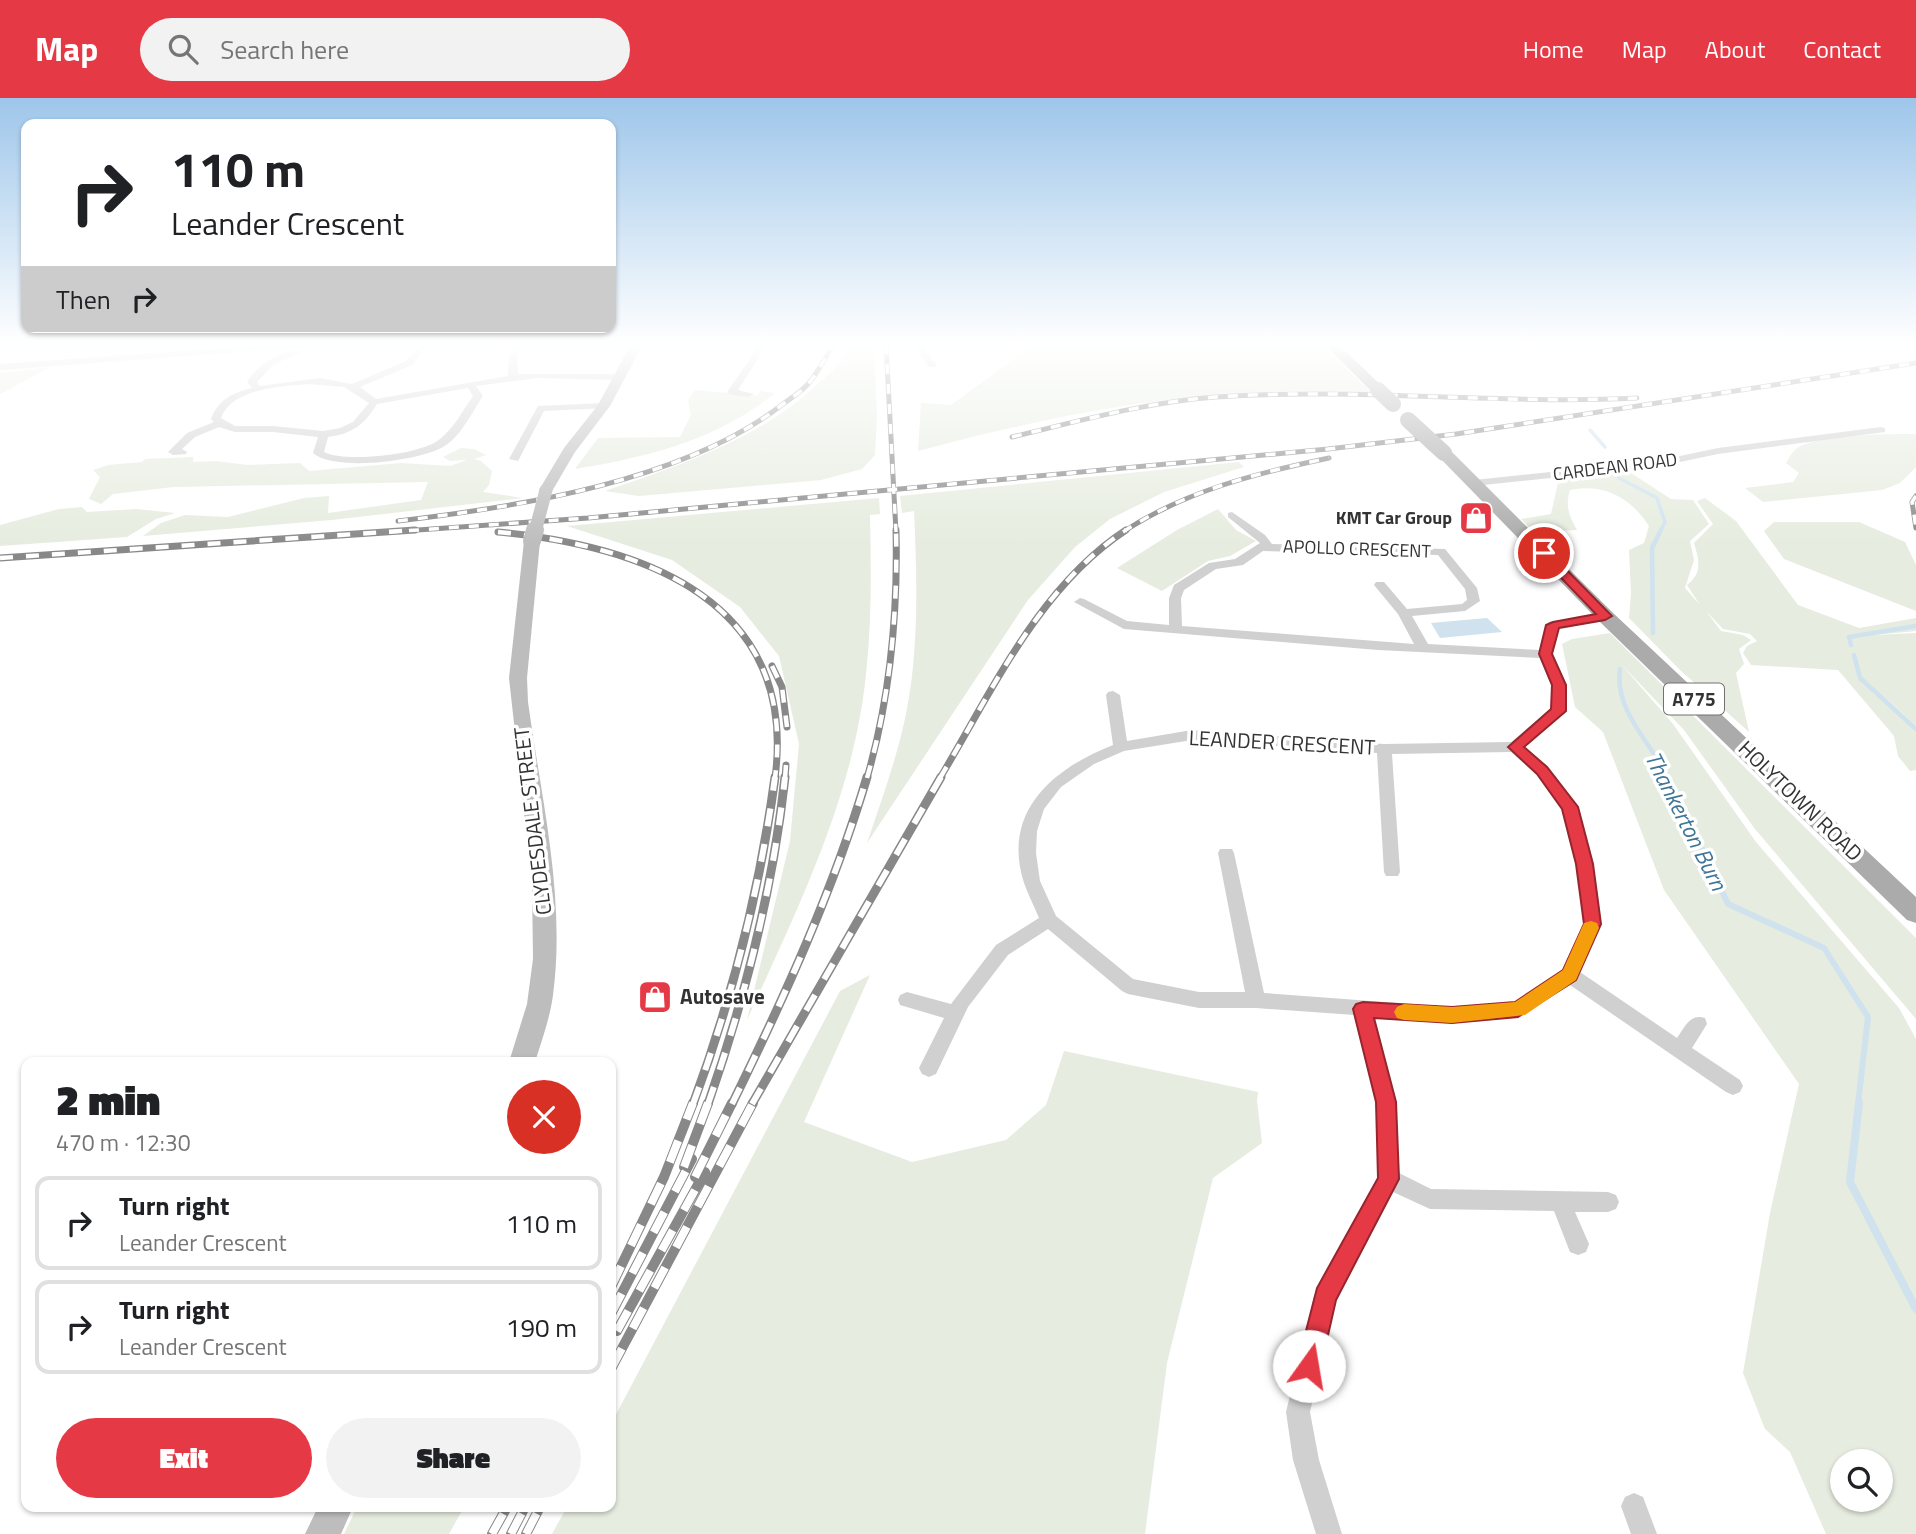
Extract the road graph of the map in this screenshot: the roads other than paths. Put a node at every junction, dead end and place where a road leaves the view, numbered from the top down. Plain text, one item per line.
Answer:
1 (219, 411) edge
2 (368, 411) edge
3 (467, 411) edge
4 (539, 411) edge
5 (600, 411) edge
6 (1399, 411) edge
7 (220, 423) junction
8 (1881, 430) dead end
9 (324, 435) junction
10 (182, 452) dead end
11 (514, 458) dead end
12 (1474, 483) junction
13 (1232, 515) dead end
14 (1268, 546) junction
15 (1380, 585) dead end
16 (1080, 602) dead end
17 (1404, 613) junction
18 (1605, 616) junction
19 (1176, 630) junction
20 (1423, 648) junction
21 (1545, 654) junction
22 (1112, 695) dead end
23 (1121, 747) junction
24 (1515, 747) junction
25 (1384, 749) junction
26 (1226, 853) dead end
27 (1392, 872) dead end
28 (1916, 913) edge
29 (1049, 920) junction
30 (1570, 975) junction
31 (907, 1000) dead end
32 (1256, 1000) junction
33 (1363, 1009) junction
34 (955, 1013) junction
35 (1698, 1024) dead end
36 (1679, 1051) junction
37 (523, 1057) edge
38 (929, 1068) dead end
39 (1733, 1086) dead end
40 (1389, 1179) junction
41 (1560, 1202) junction
42 (1608, 1202) dead end
43 (1578, 1244) dead end
44 (1634, 1506) dead end
45 (1329, 1534) edge
46 (1644, 1534) edge

1 - 7 street
2 - 9 street
3 - 9 street
4 - 11 street
5 - 37 main road, CLYDESDALE STREET, bridge
6 - 12 main road, A775, bridge
7 - 9 street
7 - 10 street
8 - 12 street, CARDEAN ROAD
12 - 18 main road, HOLYTOWN ROAD / A775
13 - 14 street, APOLLO CRESCENT
14 - 17 street, APOLLO CRESCENT
14 - 19 street, APOLLO CRESCENT
15 - 17 street, APOLLO CRESCENT
16 - 19 street
17 - 20 street, APOLLO CRESCENT
18 - 21 street
18 - 28 main road, HOLYTOWN ROAD / A775
19 - 20 street
20 - 21 street
21 - 24 street
22 - 23 street
23 - 25 street, LEANDER CRESCENT
23 - 29 street, LEANDER CRESCENT
24 - 25 street, LEANDER CRESCENT
24 - 30 street
25 - 27 street
26 - 32 street
29 - 32 street, LEANDER CRESCENT
29 - 34 street
30 - 33 street, LEANDER CRESCENT
30 - 36 street
31 - 34 street
32 - 33 street, LEANDER CRESCENT
33 - 40 street
34 - 38 street
35 - 36 street
36 - 39 street
40 - 41 street
40 - 45 street
41 - 42 street
41 - 43 street
44 - 46 street

